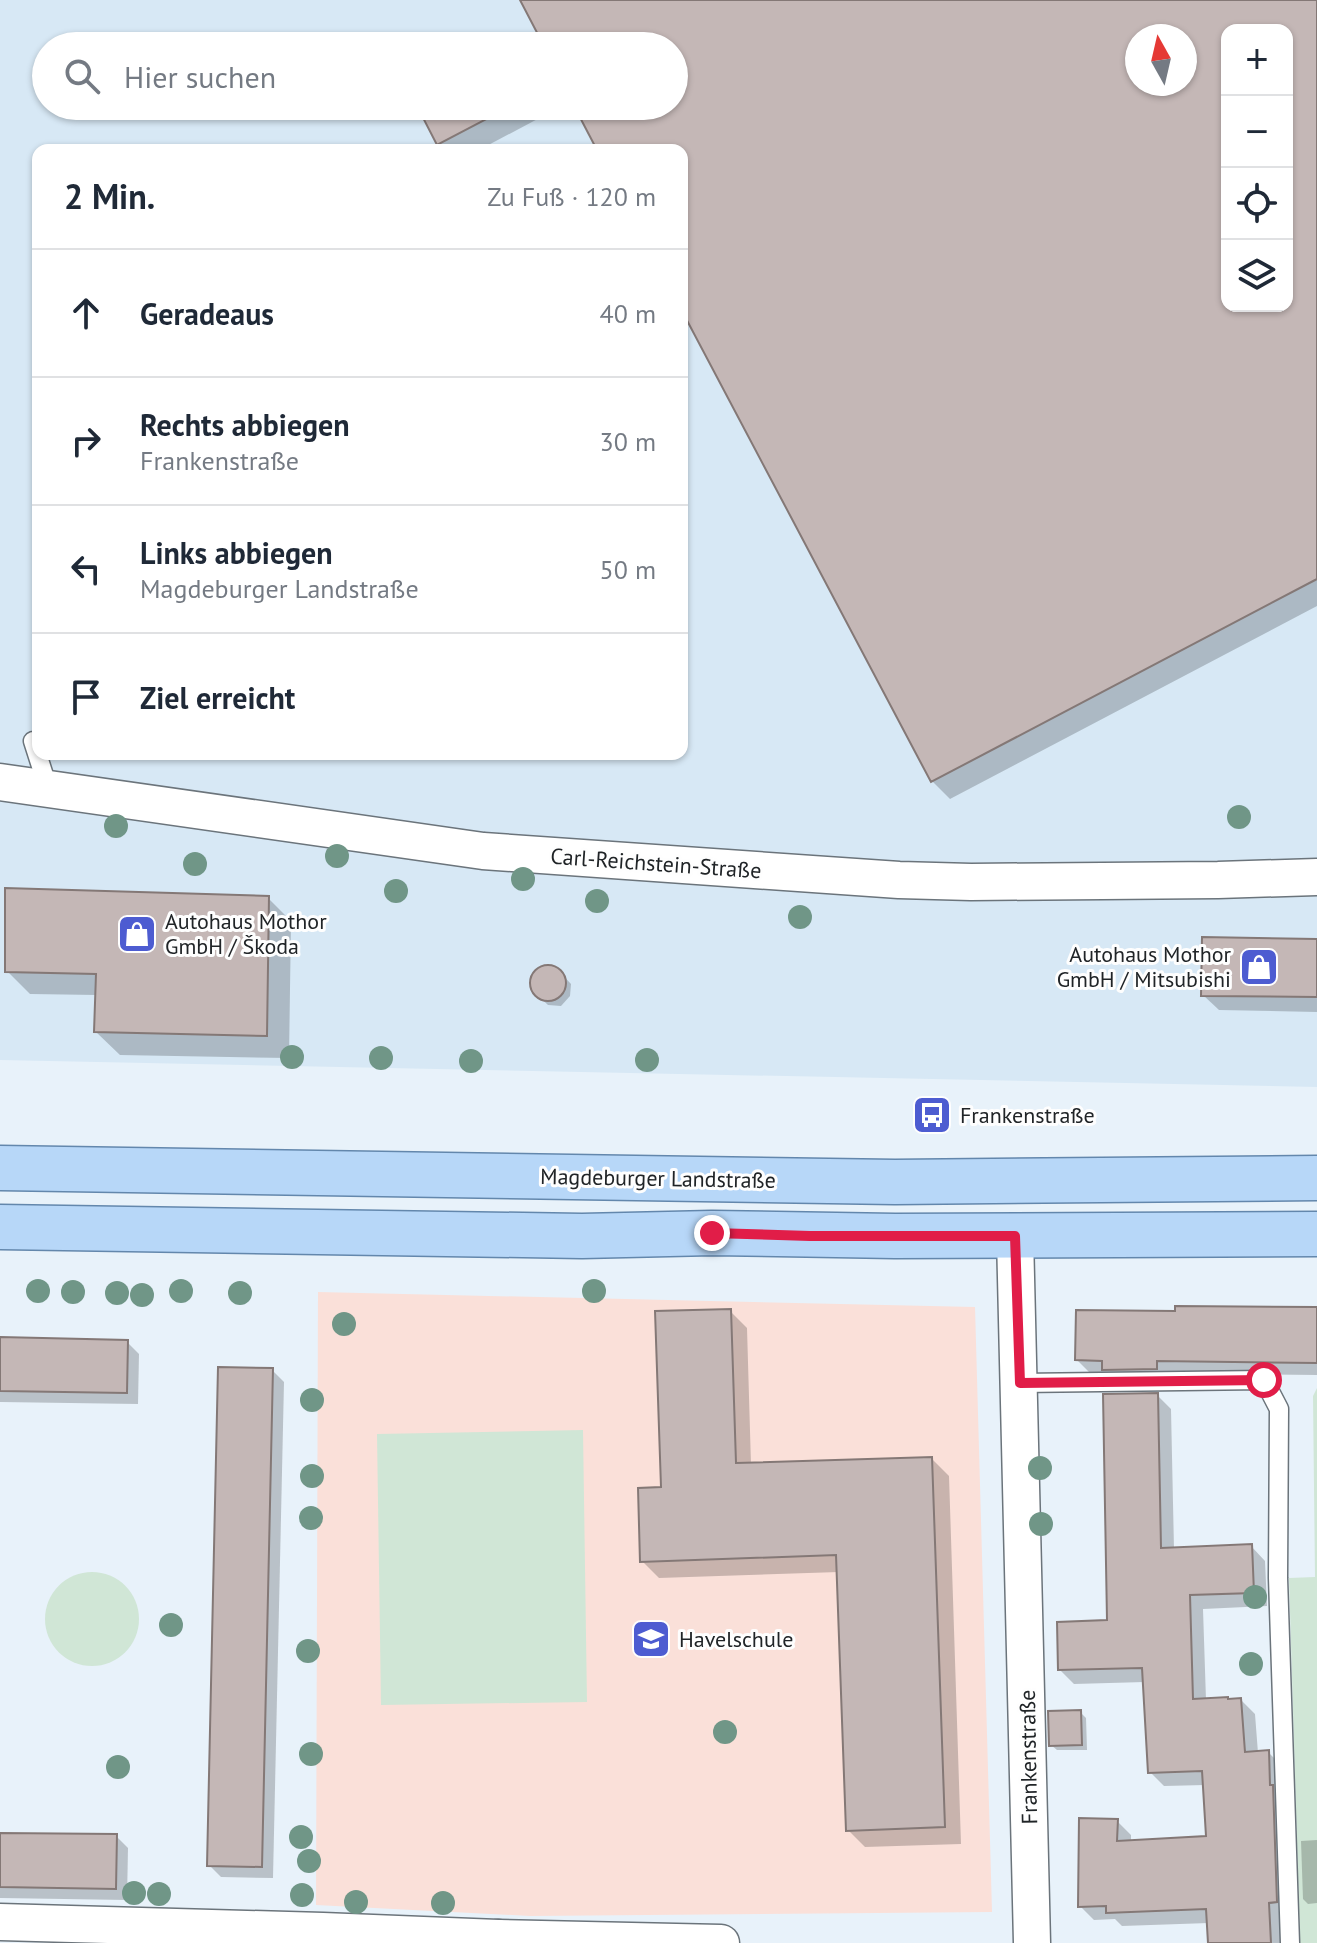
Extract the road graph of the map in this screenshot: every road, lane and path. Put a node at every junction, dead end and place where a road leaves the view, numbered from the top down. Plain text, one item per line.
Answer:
1 (39, 760) edge
2 (0, 782) edge
3 (48, 788) junction
4 (1317, 877) edge
5 (0, 1168) edge
6 (1317, 1178) edge
7 (0, 1227) edge
8 (1317, 1234) edge
9 (1015, 1236) junction
10 (1020, 1383) junction
11 (0, 1922) edge
12 (489, 1941) edge
13 (721, 1943) edge
14 (1032, 1943) edge
15 (1290, 1943) edge

1 - 3 lane
2 - 3 street, Carl-Reichstein-Straße
3 - 4 street, Carl-Reichstein-Straße
5 - 6 main road, Magdeburger Landstraße
7 - 9 main road
8 - 9 main road
9 - 10 street, Frankenstraße
10 - 14 street, Frankenstraße
10 - 15 lane
11 - 12 street
12 - 13 street

